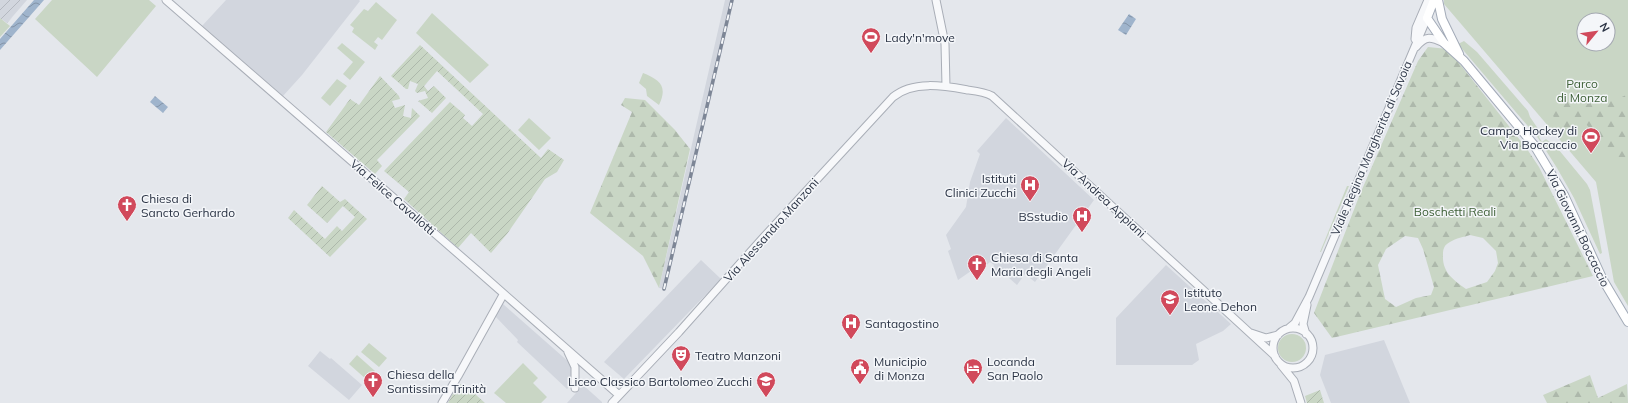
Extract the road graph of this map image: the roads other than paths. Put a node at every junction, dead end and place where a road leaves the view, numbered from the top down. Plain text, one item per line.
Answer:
1 (166, 0) edge
2 (936, 0) edge
3 (1428, 0) edge
4 (1434, 0) edge
5 (1438, 0) edge
6 (1427, 18) junction
7 (1448, 33) junction
8 (1415, 43) junction
9 (1444, 43) junction
10 (1412, 52) junction
11 (1464, 61) junction
12 (946, 86) junction
13 (503, 294) junction
14 (1309, 297) junction
15 (1628, 322) edge
16 (1289, 328) junction
17 (1251, 333) junction
18 (1306, 334) junction
19 (1278, 335) junction
20 (567, 350) junction
21 (1277, 359) junction
22 (1302, 365) junction
23 (1294, 381) junction
24 (575, 388) dead end
25 (619, 395) junction
26 (442, 403) edge
27 (612, 403) edge
28 (1301, 403) edge

1 - 13 street, Via Felice Cavallotti
2 - 12 street
3 - 8 street
4 - 6 main road, Viale Regina Margherita di Savoia
5 - 7 main road, Via Giovanni Boccaccio
6 - 7 main road
6 - 8 street, Viale Regina Margherita di Savoia
6 - 9 main road, Via Giovanni Boccaccio
7 - 11 main road, Via Giovanni Boccaccio
8 - 10 street, Viale Regina Margherita di Savoia
9 - 10 street, Via Giovanni Boccaccio
9 - 11 main road, Via Giovanni Boccaccio
10 - 14 street, Viale Regina Margherita di Savoia
11 - 15 main road, Via Giovanni Boccaccio
12 - 17 street, Via Andrea Appiani
12 - 25 street, Via Alessandro Manzoni
13 - 20 street, Via Felice Cavallotti
13 - 26 street
14 - 16 street, Viale Regina Margherita di Savoia
14 - 18 street, Viale Regina Margherita di Savoia
16 - 18 street
16 - 19 street
17 - 19 street
17 - 21 street, Via Andrea Appiani
18 - 22 street
19 - 21 street
20 - 24 street
20 - 25 street, Via Felice Cavallotti
21 - 22 street
21 - 23 street, Via Andrea Appiani
22 - 23 street
23 - 28 street
25 - 27 street, Via Alessandro Manzoni

